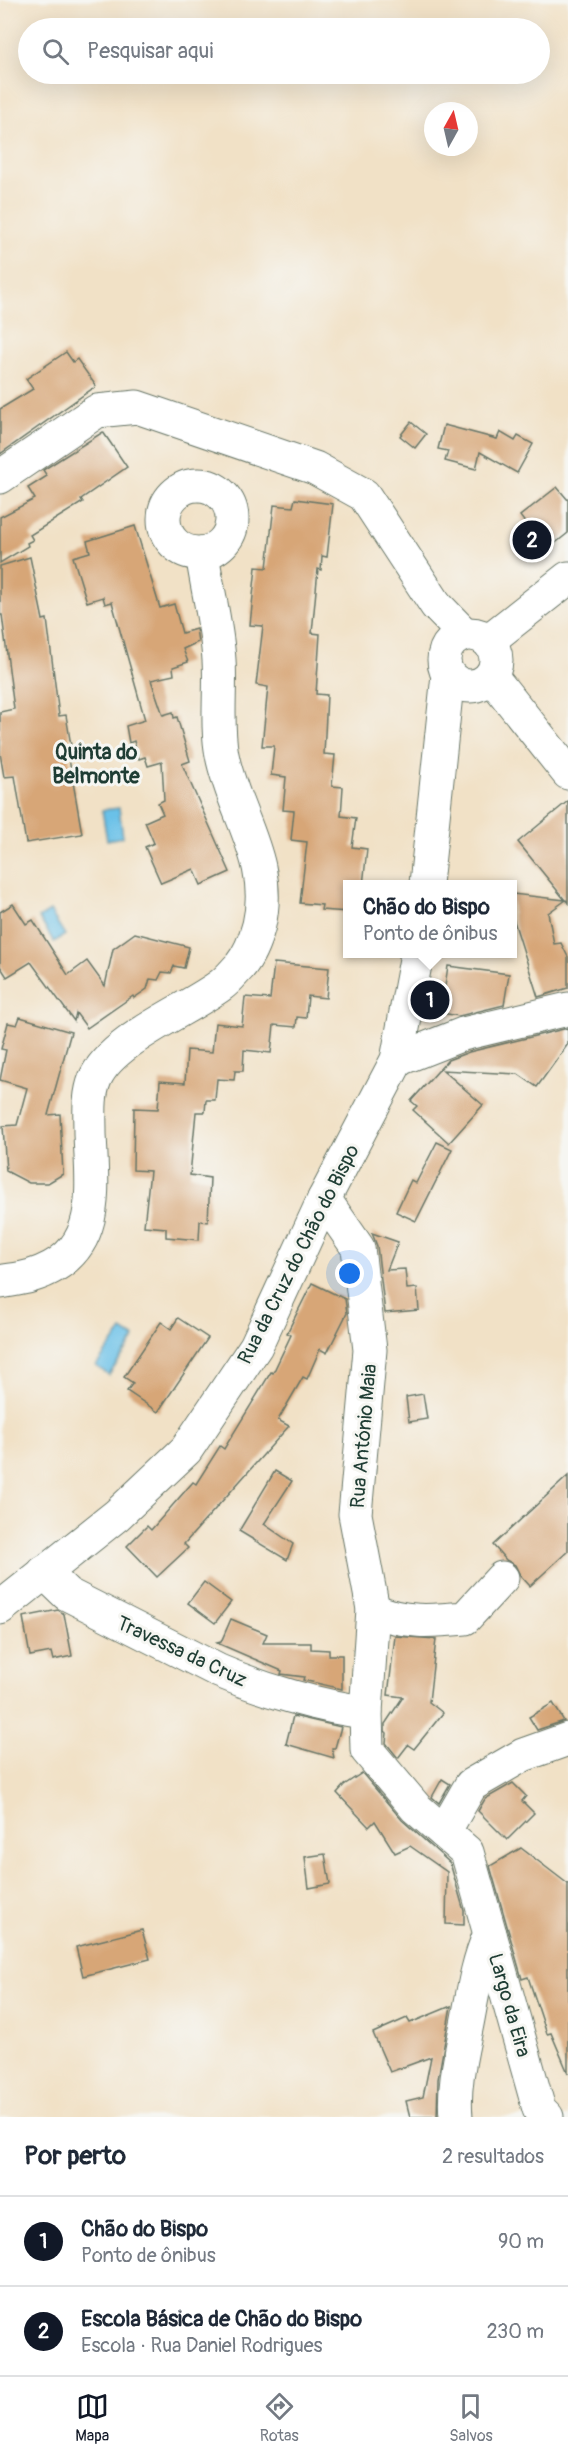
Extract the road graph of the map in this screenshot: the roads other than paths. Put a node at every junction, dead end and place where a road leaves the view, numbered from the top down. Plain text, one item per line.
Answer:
1 (2, 476) edge
2 (202, 553) dead end
3 (568, 578) edge
4 (468, 660) junction
5 (568, 773) edge
6 (427, 880) edge
7 (416, 958) edge
8 (568, 1009) edge
9 (397, 1060) junction
10 (324, 1199) junction
11 (0, 1282) edge
12 (44, 1572) junction
13 (502, 1578) dead end
14 (0, 1608) edge
15 (373, 1609) junction
16 (366, 1712) junction
17 (568, 1739) edge
18 (444, 1833) junction
19 (478, 1890) joint
20 (490, 1934) junction
21 (460, 2114) edge
22 (547, 2117) edge

1 - 4 street
2 - 11 street
3 - 4 street
4 - 5 street
4 - 6 street
7 - 9 street, Rua da Cruz do Chão do Bispo
8 - 9 street
9 - 10 street, Rua da Cruz do Chão do Bispo
10 - 12 street, Rua da Cruz do Chão do Bispo
10 - 15 street, Rua António Maia
12 - 14 street, Rua da Cruz do Chão do Bispo
12 - 16 street, Travessa da Cruz
13 - 15 street
15 - 16 street, Rua António Maia
16 - 18 street, Rua António Maia
17 - 18 street
18 - 19 street, Rua António Maia
19 - 20 street, Largo da Eira
20 - 21 street
20 - 22 street, Largo da Eira

